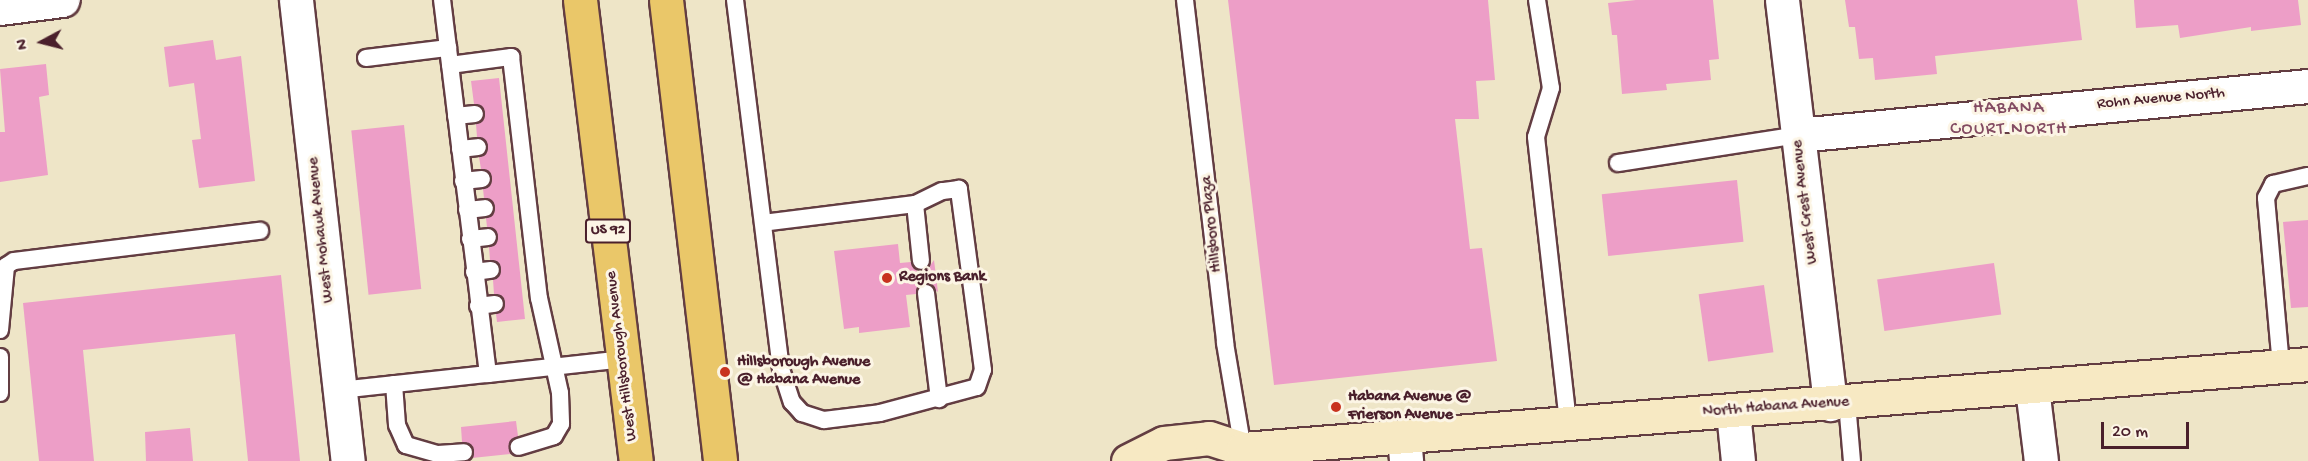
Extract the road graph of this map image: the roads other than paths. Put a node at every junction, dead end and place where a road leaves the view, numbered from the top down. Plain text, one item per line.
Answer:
1 (62, 0) edge
2 (296, 0) edge
3 (442, 0) edge
4 (580, 0) edge
5 (666, 0) edge
6 (735, 0) edge
7 (1185, 0) edge
8 (1537, 0) edge
9 (1782, 0) edge
10 (0, 8) edge
11 (449, 56) junction
12 (366, 58) dead end
13 (2308, 86) edge
14 (475, 114) dead end
15 (456, 116) junction
16 (1798, 135) junction
17 (478, 147) dead end
18 (460, 149) junction
19 (1618, 163) dead end
20 (2308, 177) edge
21 (482, 179) dead end
22 (463, 181) junction
23 (915, 204) junction
24 (485, 208) dead end
25 (467, 210) junction
26 (764, 223) junction
27 (260, 231) dead end
28 (488, 237) dead end
29 (470, 238) junction
30 (921, 261) dead end
31 (492, 270) dead end
32 (474, 272) junction
33 (926, 293) dead end
34 (0, 330) edge
35 (0, 357) edge
36 (624, 359) junction
37 (2295, 365) edge
38 (554, 368) junction
39 (488, 374) junction
40 (394, 384) junction
41 (2032, 388) junction
42 (340, 390) junction
43 (1, 392) edge
44 (939, 399) junction
45 (1838, 403) junction
46 (1733, 412) junction
47 (1568, 424) junction
48 (519, 447) dead end
49 (1405, 449) edge
50 (464, 452) dead end
51 (1232, 455) edge
52 (348, 461) edge
53 (636, 461) edge
54 (720, 461) edge
55 (1129, 461) edge
56 (1738, 461) edge
57 (1852, 461) edge
58 (2041, 461) edge

1 - 10 street
2 - 42 street, West Mohawk Avenue
3 - 11 lane
4 - 36 main road, West Hillsborough Avenue / US 92
5 - 54 main road
6 - 26 lane
7 - 51 lane, Hillsboro Plaza
8 - 47 lane
9 - 16 street, West Crest Avenue
11 - 12 lane
11 - 15 lane
11 - 38 lane
13 - 16 street, Rohn Avenue North
14 - 15 lane
15 - 18 lane
16 - 19 lane
16 - 45 street, West Crest Avenue
17 - 18 lane
18 - 22 lane
20 - 37 lane
21 - 22 lane
22 - 25 lane
23 - 26 lane
23 - 30 lane
23 - 44 lane
24 - 25 lane
25 - 29 lane
26 - 44 lane
27 - 34 lane
28 - 29 lane
29 - 32 lane
31 - 32 lane
32 - 39 lane
33 - 44 lane
35 - 43 lane
36 - 38 lane
36 - 53 main road, West Hillsborough Avenue / US 92
37 - 41 street, North Habana Avenue
38 - 39 lane
38 - 48 lane
39 - 40 lane
40 - 42 lane
40 - 50 lane
41 - 45 street, North Habana Avenue
41 - 58 street
42 - 52 street, West Mohawk Avenue
45 - 46 street, North Habana Avenue
45 - 57 lane
46 - 47 street, North Habana Avenue
46 - 56 street
47 - 49 street, North Habana Avenue
49 - 51 street, North Habana Avenue
51 - 55 street, North Habana Avenue

